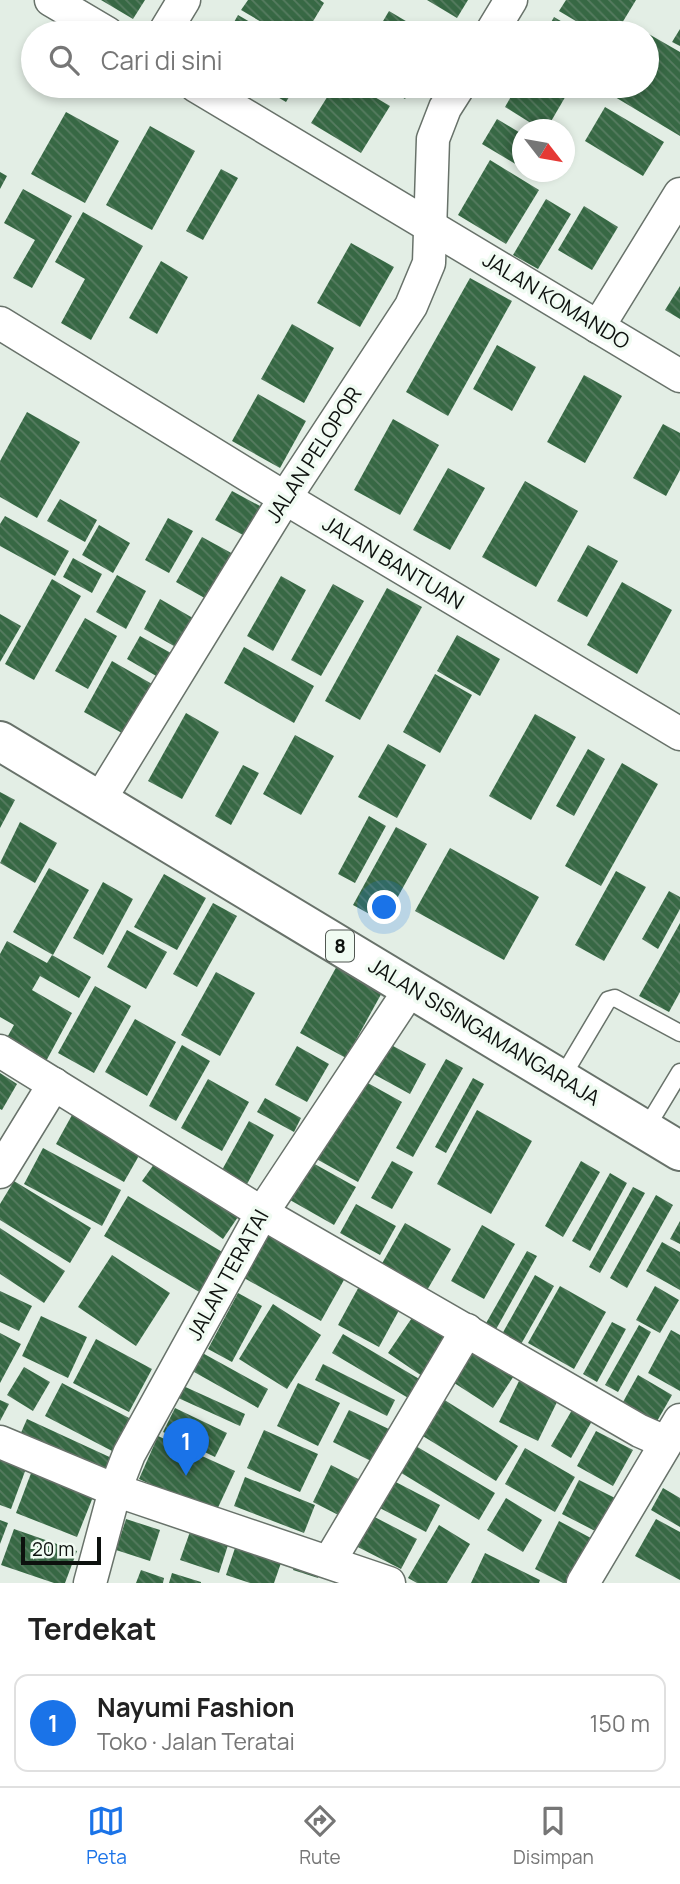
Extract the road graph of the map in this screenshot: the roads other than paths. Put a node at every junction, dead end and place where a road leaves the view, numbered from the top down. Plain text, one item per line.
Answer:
1 (51, 0) edge
2 (184, 0) edge
3 (511, 0) edge
4 (87, 21) edge
5 (171, 21) edge
6 (498, 21) edge
7 (216, 98) edge
8 (451, 98) edge
9 (680, 194) edge
10 (432, 227) junction
11 (0, 323) edge
12 (598, 327) junction
13 (680, 376) edge
14 (285, 499) junction
15 (680, 734) edge
16 (0, 741) edge
17 (99, 801) junction
18 (411, 988) junction
19 (680, 1033) edge
20 (0, 1051) edge
21 (680, 1072) edge
22 (561, 1079) junction
23 (54, 1084) junction
24 (645, 1130) junction
25 (680, 1151) edge
26 (0, 1172) edge
27 (262, 1213) junction
28 (467, 1330) junction
29 (673, 1431) edge
30 (0, 1441) edge
31 (115, 1490) junction
32 (329, 1562) junction
33 (385, 1582) edge
34 (90, 1583) edge
35 (583, 1583) edge

1 - 4 street
2 - 5 street
3 - 6 street
7 - 10 street
8 - 10 street, JALAN PELOPOR
9 - 12 street
10 - 12 street, JALAN KOMANDO
10 - 14 street, JALAN PELOPOR
11 - 14 street, JALAN BANTUAN
12 - 13 street, JALAN KOMANDO
14 - 15 street, JALAN BANTUAN
14 - 17 street, JALAN PELOPOR
16 - 17 highway, JALAN SISINGAMANGARAJA / 8
17 - 18 highway, JALAN SISINGAMANGARAJA / 8
18 - 22 highway, JALAN SISINGAMANGARAJA / 8
18 - 27 street, JALAN TERATAI
19 - 22 lane
20 - 23 street
21 - 24 lane
22 - 24 highway, JALAN SISINGAMANGARAJA / 8
23 - 26 street
23 - 27 street
24 - 25 highway, JALAN SISINGAMANGARAJA / 8
27 - 28 street
27 - 31 street, JALAN TERATAI
28 - 29 street
28 - 32 street
29 - 35 street
30 - 31 street
31 - 32 street
31 - 34 street, JALAN TERATAI
32 - 33 street

